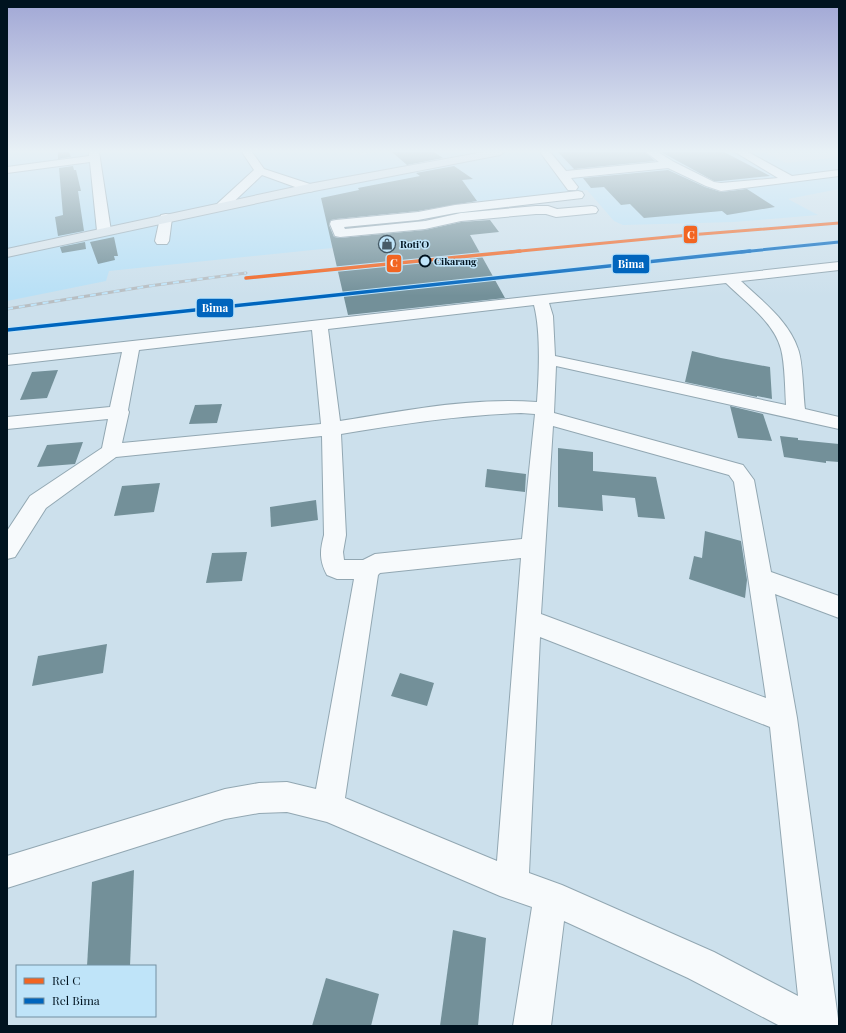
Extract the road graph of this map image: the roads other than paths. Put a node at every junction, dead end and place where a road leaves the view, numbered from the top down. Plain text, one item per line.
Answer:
1 (100, 200) edge
2 (228, 200) edge
3 (250, 200) edge
4 (527, 200) edge
5 (222, 206) junction
6 (516, 208) junction
7 (592, 210) dead end
8 (166, 218) junction
9 (104, 231) junction
10 (162, 241) dead end
11 (7, 252) edge
12 (839, 266) edge
13 (730, 279) junction
14 (540, 300) junction
15 (319, 324) junction
16 (132, 345) junction
17 (548, 359) junction
18 (7, 360) edge
19 (120, 412) junction
20 (545, 413) junction
21 (796, 413) junction
22 (7, 423) edge
23 (839, 423) edge
24 (331, 429) junction
25 (111, 451) junction
26 (533, 547) junction
27 (7, 550) edge
28 (367, 570) junction
29 (761, 579) junction
30 (839, 607) edge
31 (529, 621) junction
32 (783, 718) junction
33 (328, 807) junction
34 (7, 872) edge
35 (512, 884) junction
36 (550, 897) junction
37 (532, 1026) edge
38 (819, 1026) edge

1 - 9 street
2 - 5 street
3 - 5 highway
4 - 6 street
5 - 8 highway
6 - 6 street
6 - 7 street
8 - 9 highway
8 - 10 street
9 - 11 highway
12 - 13 street
13 - 14 street
13 - 21 street
14 - 15 street
14 - 17 street
15 - 16 street
15 - 24 street
16 - 18 street
16 - 19 street
17 - 20 street
17 - 21 street
19 - 22 street
19 - 25 street
20 - 24 street
20 - 26 street
20 - 29 street
21 - 23 street
24 - 25 street
24 - 28 street
25 - 27 street
26 - 28 street
26 - 31 street
28 - 33 street
29 - 30 street
29 - 32 street
31 - 32 street
31 - 35 street
32 - 38 street
33 - 34 street
33 - 35 street
35 - 36 street
36 - 37 street
36 - 38 street

